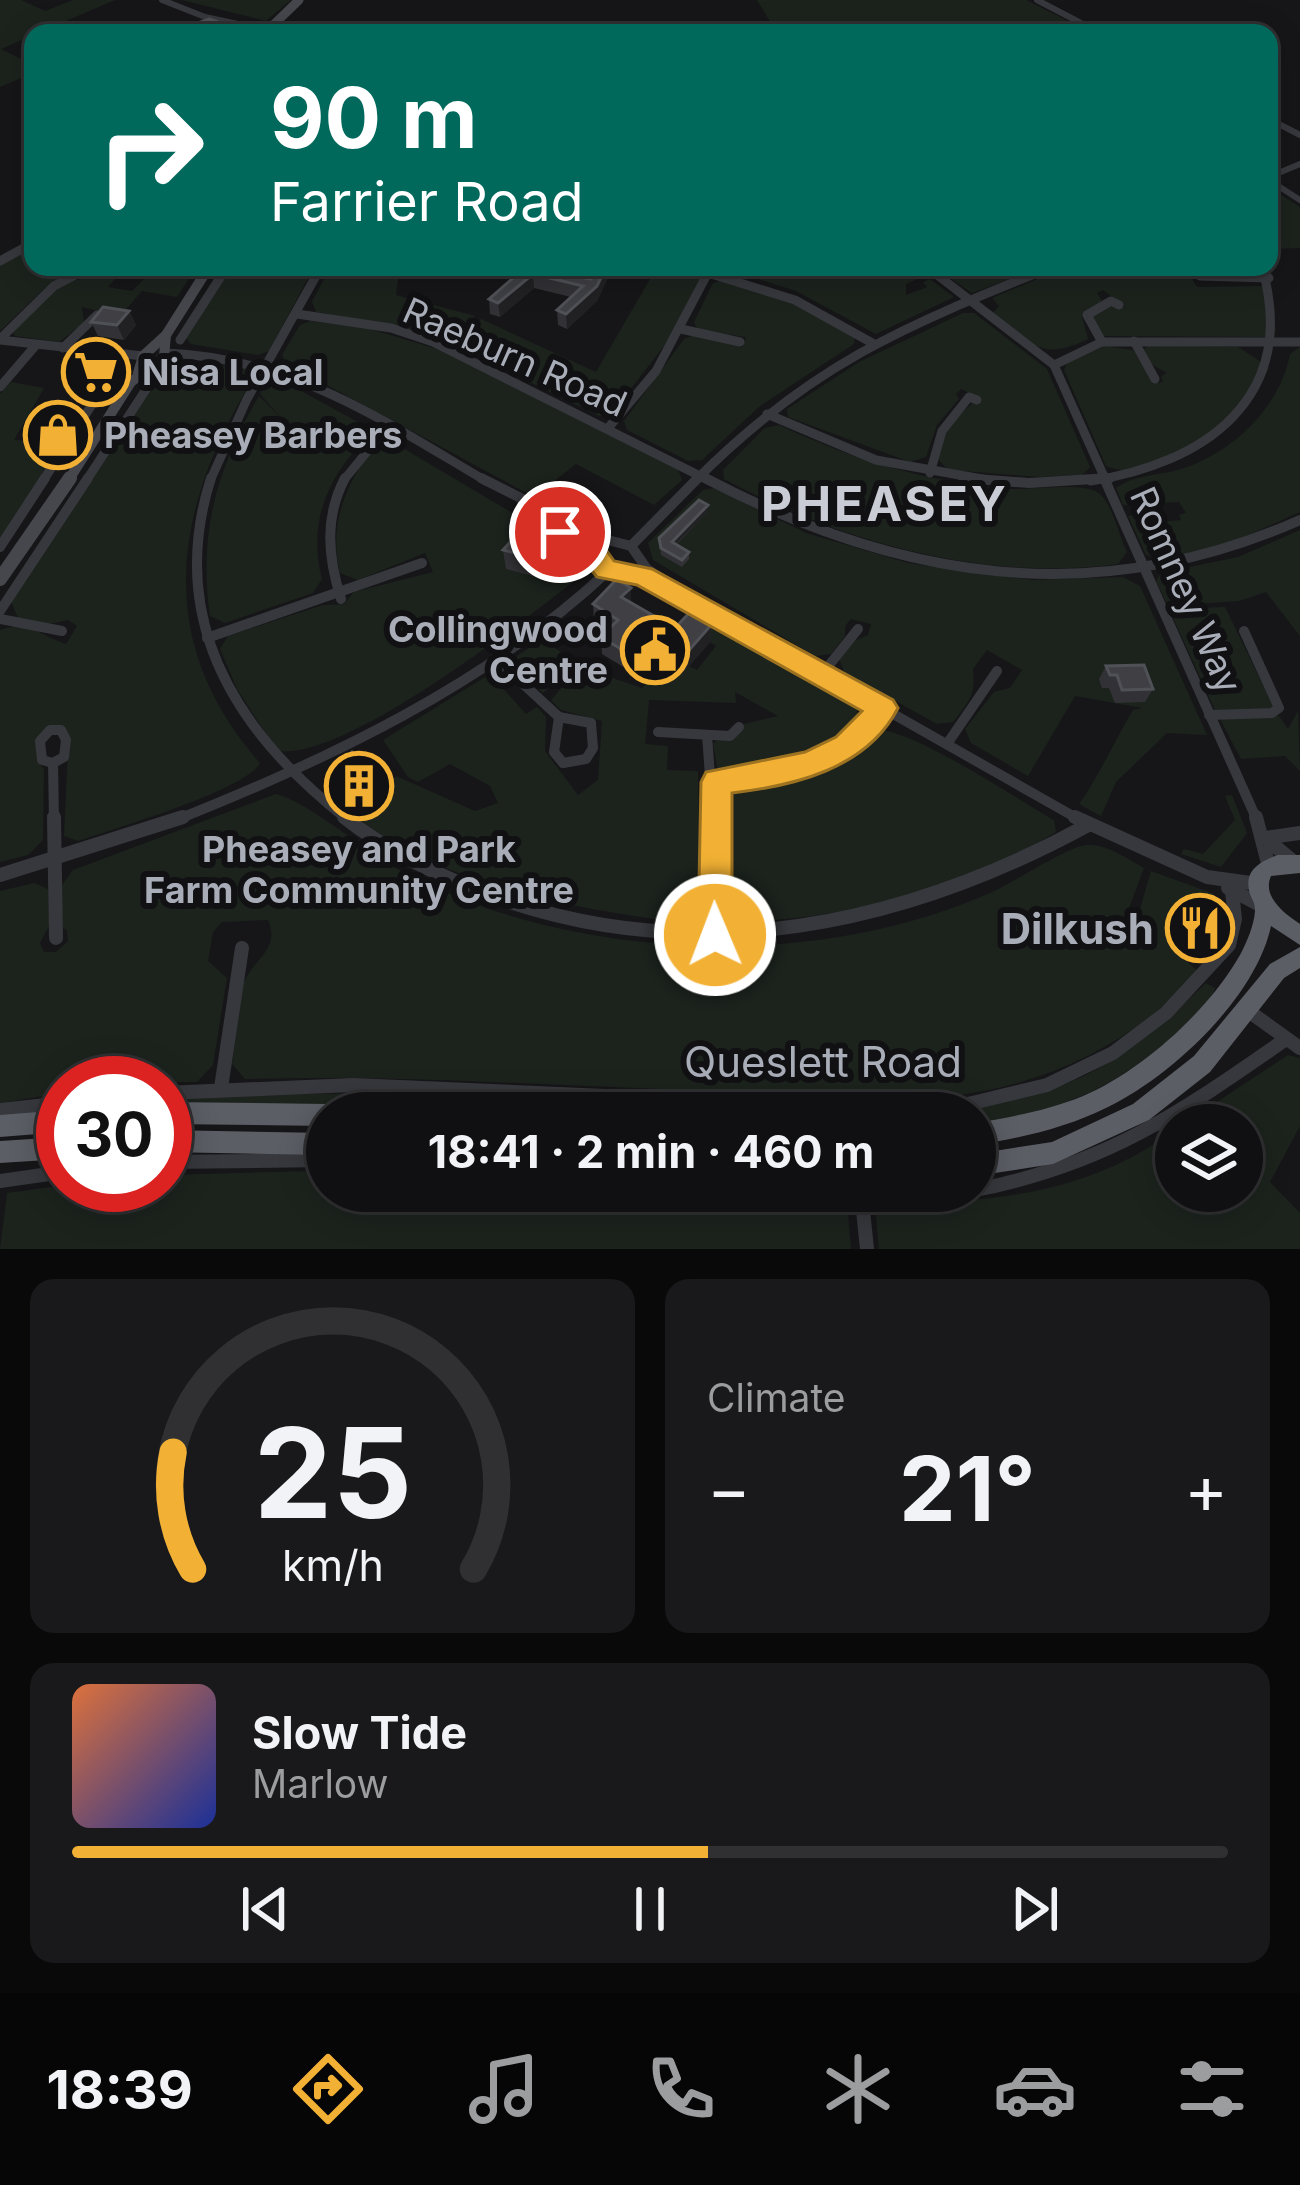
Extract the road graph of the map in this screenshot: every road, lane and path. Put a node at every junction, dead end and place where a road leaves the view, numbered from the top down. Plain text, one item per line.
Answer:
1 (162, 0) edge
2 (298, 0) edge
3 (1037, 0) edge
4 (236, 24) edge
5 (273, 24) edge
6 (1083, 24) edge
7 (79, 276) dead end
8 (203, 276) edge
9 (219, 276) edge
10 (316, 276) edge
11 (707, 276) edge
12 (731, 276) edge
13 (938, 276) edge
14 (1029, 276) edge
15 (1269, 278) joint
16 (1203, 280) dead end
17 (1111, 300) dead end
18 (970, 301) junction
19 (297, 314) junction
20 (97, 315) edge
21 (681, 329) junction
22 (0, 339) edge
23 (180, 340) dead end
24 (1102, 341) junction
25 (1134, 341) junction
26 (740, 342) dead end
27 (1286, 342) junction
28 (1300, 342) edge
29 (874, 344) junction
30 (36, 345) junction
31 (63, 348) junction
32 (123, 356) junction
33 (155, 357) junction
34 (1281, 357) dead end
35 (1054, 365) junction
36 (269, 366) junction
37 (1164, 371) dead end
38 (0, 387) edge
39 (1267, 392) dead end
40 (969, 397) dead end
41 (766, 414) junction
42 (388, 425) junction
43 (609, 427) junction
44 (930, 473) junction
45 (703, 475) junction
46 (1103, 480) junction
47 (523, 502) junction
48 (1300, 520) edge
49 (613, 543) junction
50 (0, 547) edge
51 (635, 550) junction
52 (599, 558) junction
53 (422, 563) dead end
54 (1144, 569) junction
55 (608, 571) junction
56 (627, 572) junction
57 (0, 580) edge
58 (339, 596) junction
59 (0, 615) edge
60 (724, 618) junction
61 (858, 628) dead end
62 (62, 631) dead end
63 (207, 638) junction
64 (1264, 638) dead end
65 (495, 658) junction
66 (997, 671) dead end
67 (822, 674) junction
68 (883, 708) junction
69 (1209, 715) junction
70 (559, 717) junction
71 (739, 727) dead end
72 (658, 732) dead end
73 (707, 735) junction
74 (947, 745) junction
75 (53, 764) dead end
76 (287, 775) junction
77 (716, 782) junction
78 (1088, 825) junction
79 (1300, 833) edge
80 (1265, 838) junction
81 (54, 862) junction
82 (1298, 863) edge
83 (0, 875) edge
84 (1207, 877) junction
85 (1232, 890) junction
86 (1264, 892) junction
87 (715, 935) junction
88 (1300, 935) edge
89 (56, 938) dead end
90 (242, 948) dead end
91 (1300, 957) edge
92 (1226, 992) junction
93 (1246, 1010) junction
94 (1293, 1044) edge
95 (221, 1088) junction
96 (192, 1091) edge
97 (36, 1105) edge
98 (0, 1110) edge
99 (192, 1113) edge
100 (306, 1115) edge
101 (36, 1123) edge
102 (0, 1126) edge
103 (996, 1129) edge
104 (192, 1142) edge
105 (306, 1144) edge
106 (36, 1150) edge
107 (0, 1153) edge
108 (306, 1160) edge
109 (192, 1162) edge
110 (996, 1162) edge
111 (36, 1176) edge
112 (0, 1181) edge
113 (996, 1186) edge
114 (863, 1212) edge
115 (867, 1249) edge

1 - 4 street
2 - 5 main road
3 - 6 street
7 - 22 street
8 - 33 main road
9 - 23 street
10 - 19 street
11 - 21 street
12 - 29 street
13 - 18 street
14 - 18 street
15 - 16 street
15 - 27 street
17 - 24 street
18 - 29 street
18 - 35 street
19 - 36 street
19 - 43 street, Raeburn Road
20 - 31 street
21 - 26 street
21 - 43 street
22 - 30 street
24 - 25 street
24 - 35 street
25 - 27 street
25 - 37 street
27 - 28 street
27 - 34 street
29 - 41 street
30 - 31 street
30 - 38 street
31 - 32 street
32 - 33 street
32 - 50 street
33 - 36 street
33 - 57 main road
33 - 59 street
35 - 46 street, Romney Way
36 - 42 street
36 - 63 street
39 - 46 street
40 - 44 street
41 - 44 street
41 - 45 street
42 - 47 street
42 - 58 street
43 - 45 street, Raeburn Road
44 - 46 street
45 - 51 street
45 - 54 street, Raeburn Road
46 - 54 street, Romney Way
47 - 49 street
47 - 52 street
48 - 54 street, Raeburn Road
49 - 51 street
49 - 52 street
51 - 56 street
51 - 60 street
52 - 55 street
53 - 58 street
54 - 69 street, Romney Way
55 - 56 street
55 - 65 street
56 - 60 street
58 - 63 street
59 - 62 street
60 - 67 street
61 - 67 street
63 - 76 street
64 - 69 street
65 - 70 street
65 - 76 street
66 - 74 street
67 - 68 street
68 - 74 street
68 - 77 street
69 - 80 street, Romney Way
70 - 70 street
71 - 73 street
72 - 73 street
73 - 77 street
74 - 78 street
75 - 81 street
76 - 81 street
76 - 87 street
77 - 87 street
78 - 84 street
78 - 87 street
79 - 80 street
80 - 82 street, Romney Way
80 - 86 street, Romney Way
81 - 83 street
81 - 89 street
82 - 86 highway
84 - 85 street
84 - 86 street
85 - 86 street
85 - 95 street, Queslett Road
86 - 88 highway
86 - 92 highway, Queslett Road
90 - 95 street
91 - 93 highway
92 - 93 highway
92 - 103 highway, Queslett Road
93 - 94 street
93 - 110 highway
94 - 113 street
95 - 96 street, Queslett Road
97 - 98 street
99 - 100 highway
101 - 102 highway
104 - 105 highway
106 - 107 highway
108 - 109 street
111 - 112 street
114 - 115 street

